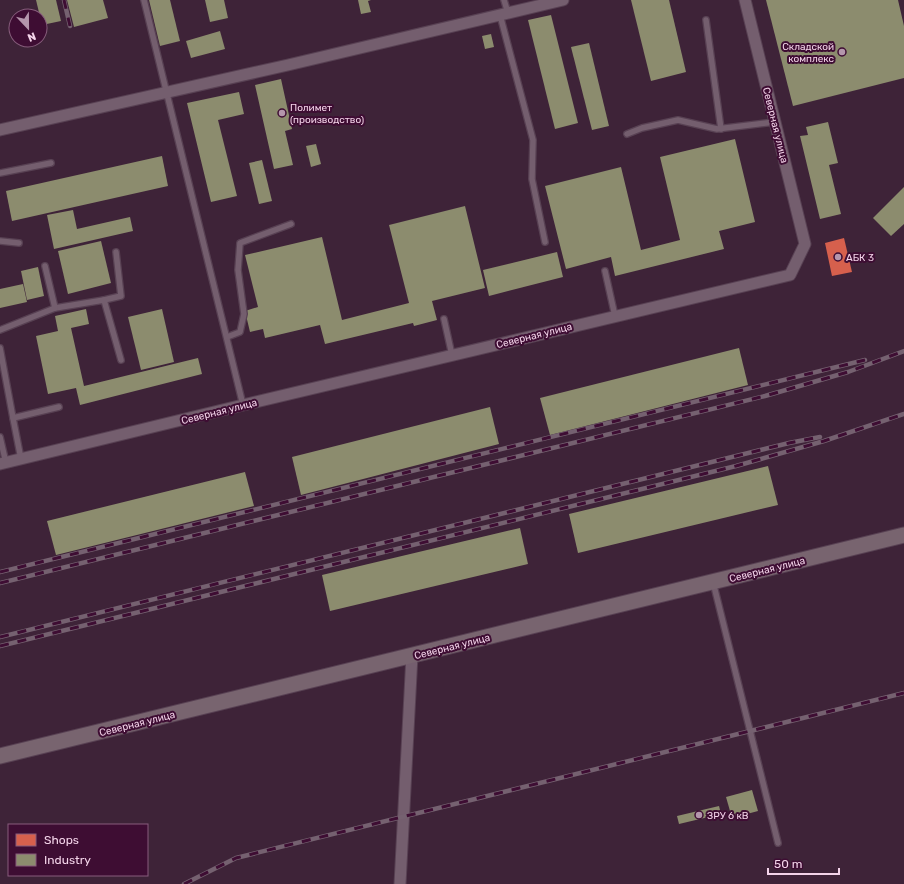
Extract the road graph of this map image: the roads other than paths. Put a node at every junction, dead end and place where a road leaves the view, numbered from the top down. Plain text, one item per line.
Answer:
1 (144, 0) edge
2 (504, 0) edge
3 (563, 0) edge
4 (745, 0) edge
5 (504, 14) junction
6 (706, 20) dead end
7 (166, 92) junction
8 (776, 122) junction
9 (721, 129) junction
10 (0, 130) edge
11 (627, 134) dead end
12 (51, 164) dead end
13 (0, 173) edge
14 (291, 224) dead end
15 (0, 241) edge
16 (545, 242) dead end
17 (19, 243) dead end
18 (116, 252) dead end
19 (45, 266) dead end
20 (605, 271) dead end
21 (104, 300) junction
22 (55, 308) junction
23 (615, 316) junction
24 (444, 319) dead end
25 (0, 330) edge
26 (227, 337) junction
27 (0, 348) edge
28 (452, 355) junction
29 (121, 360) dead end
30 (243, 404) junction
31 (59, 407) dead end
32 (13, 418) junction
33 (0, 437) edge
34 (21, 459) junction
35 (3, 464) edge
36 (904, 535) edge
37 (713, 582) junction
38 (412, 655) junction
39 (0, 756) edge
40 (778, 843) dead end
41 (400, 884) edge

1 - 7 lane
2 - 5 lane
3 - 5 street
4 - 8 street, Северная улица
5 - 7 street
5 - 16 lane
6 - 9 lane
7 - 10 street
7 - 26 lane
8 - 9 lane
8 - 23 street, Северная улица
9 - 11 lane
12 - 13 lane
14 - 26 lane
15 - 17 lane
18 - 21 lane
19 - 22 lane
20 - 23 lane
21 - 22 lane
21 - 29 lane
22 - 25 lane
23 - 28 street, Северная улица
24 - 28 lane
26 - 30 lane
27 - 32 lane
28 - 30 street, Северная улица
30 - 34 street, Северная улица
31 - 32 lane
32 - 34 lane
33 - 35 lane
34 - 35 street, Северная улица
36 - 37 main road, Северная улица
37 - 38 main road, Северная улица
37 - 40 lane
38 - 39 main road, Северная улица
38 - 41 street

